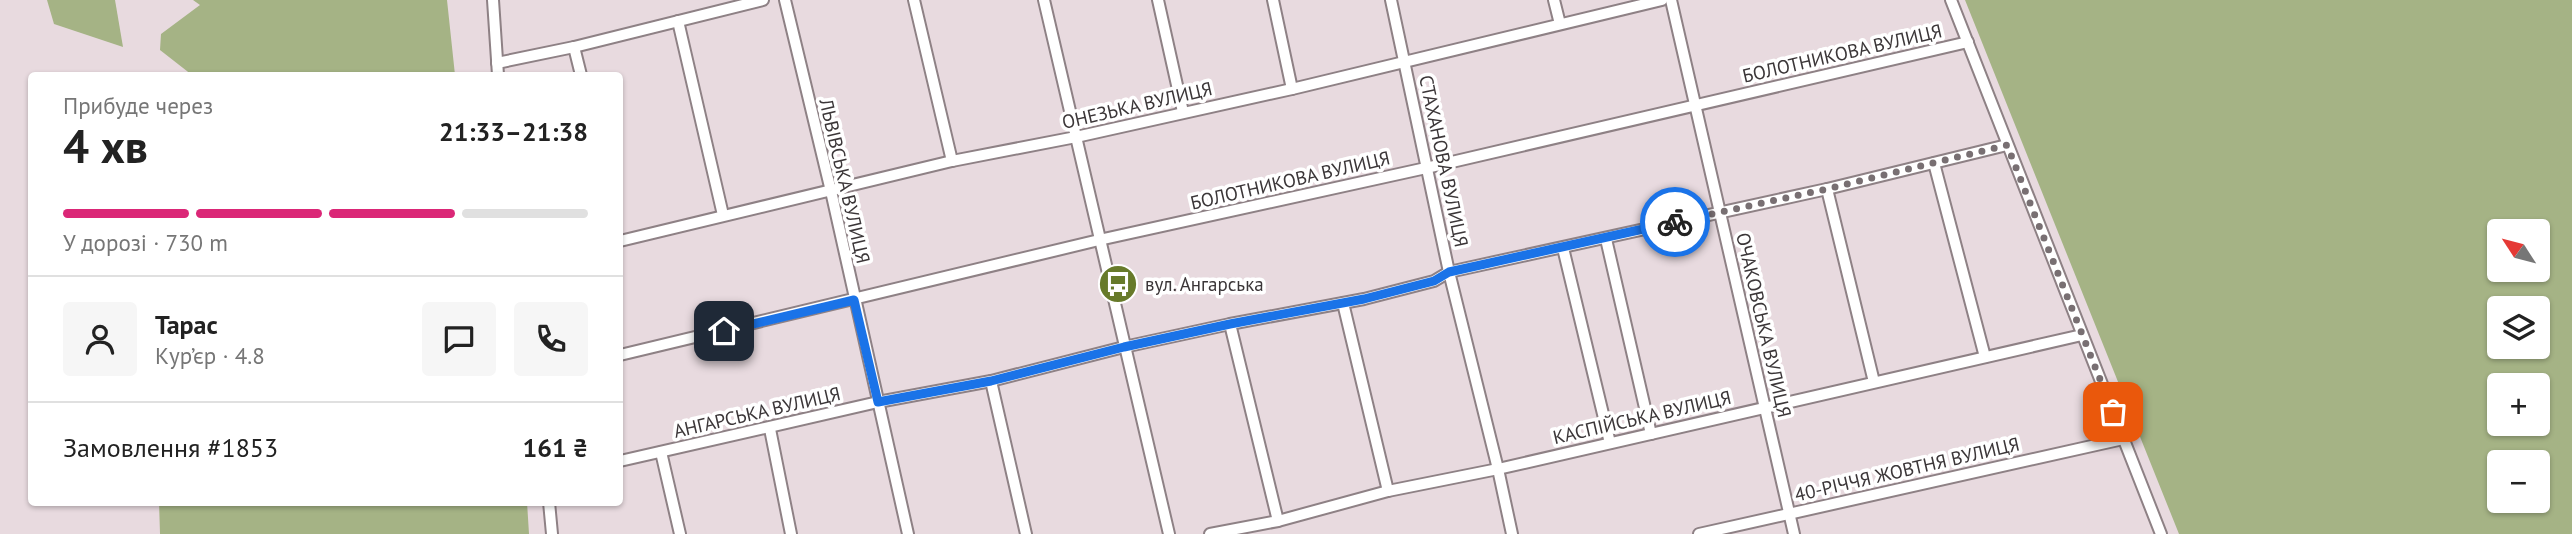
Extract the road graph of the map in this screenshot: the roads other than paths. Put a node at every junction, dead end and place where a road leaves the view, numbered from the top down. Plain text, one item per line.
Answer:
1 (493, 0) edge
2 (763, 0) edge
3 (785, 0) edge
4 (914, 0) edge
5 (1044, 0) edge
6 (1158, 0) edge
7 (1273, 0) edge
8 (1391, 0) edge
9 (1554, 0) edge
10 (1662, 0) edge
11 (1671, 0) edge
12 (1951, 0) edge
13 (678, 21) junction
14 (1560, 24) junction
15 (1968, 42) junction
16 (574, 47) junction
17 (1405, 62) junction
18 (497, 69) edge
19 (580, 72) edge
20 (1292, 89) junction
21 (1695, 104) junction
22 (1183, 112) junction
23 (1076, 137) junction
24 (2007, 145) junction
25 (952, 160) junction
26 (1934, 163) junction
27 (1426, 168) junction
28 (1827, 189) junction
29 (831, 191) junction
30 (1721, 212) junction
31 (723, 215) junction
32 (623, 239) edge
33 (1606, 239) junction
34 (1099, 240) junction
35 (1563, 248) junction
36 (1449, 272) junction
37 (854, 300) junction
38 (1343, 303) junction
39 (1230, 324) junction
40 (2082, 335) junction
41 (1124, 347) junction
42 (623, 354) edge
43 (1985, 357) junction
44 (991, 381) junction
45 (1874, 382) junction
46 (878, 402) junction
47 (1765, 406) junction
48 (770, 429) junction
49 (1651, 434) junction
50 (2123, 439) junction
51 (1610, 443) junction
52 (661, 452) junction
53 (623, 460) edge
54 (1499, 469) junction
55 (1388, 491) junction
56 (549, 506) edge
57 (1789, 514) junction
58 (1278, 521) junction
59 (552, 534) edge
60 (680, 534) edge
61 (791, 534) edge
62 (908, 534) edge
63 (1026, 534) edge
64 (1169, 534) edge
65 (1210, 534) edge
66 (1512, 534) edge
67 (1699, 534) edge
68 (1794, 534) edge
69 (2161, 534) edge

1 - 18 street
2 - 13 street
3 - 29 street, ЛЬВІВСЬКА ВУЛИЦЯ
4 - 25 street
5 - 23 street
6 - 22 street
7 - 20 street
8 - 17 street, СТАХАНОВА ВУЛИЦЯ
9 - 14 street
10 - 14 street, ОНЕЗЬКА ВУЛИЦЯ
11 - 21 street, ОЧАКОВСЬКА ВУЛИЦЯ
12 - 15 street
13 - 16 street
13 - 31 street
14 - 17 street, ОНЕЗЬКА ВУЛИЦЯ
15 - 21 street, БОЛОТНИКОВА ВУЛИЦЯ
15 - 24 street
16 - 18 street
16 - 19 street
17 - 20 street, ОНЕЗЬКА ВУЛИЦЯ
17 - 27 street, СТАХАНОВА ВУЛИЦЯ
20 - 22 street, ОНЕЗЬКА ВУЛИЦЯ
21 - 27 street, БОЛОТНИКОВА ВУЛИЦЯ
21 - 30 street, ОЧАКОВСЬКА ВУЛИЦЯ
22 - 23 street, ОНЕЗЬКА ВУЛИЦЯ
23 - 25 street, ОНЕЗЬКА ВУЛИЦЯ
23 - 34 street
24 - 26 street, АНГАРСЬКА ВУЛИЦЯ
24 - 40 street
25 - 29 street, ОНЕЗЬКА ВУЛИЦЯ
26 - 28 street, АНГАРСЬКА ВУЛИЦЯ
26 - 43 street
27 - 34 street, БОЛОТНИКОВА ВУЛИЦЯ
27 - 36 street, СТАХАНОВА ВУЛИЦЯ
28 - 30 street, АНГАРСЬКА ВУЛИЦЯ
28 - 45 street
29 - 31 street, ОНЕЗЬКА ВУЛИЦЯ
29 - 37 street, ЛЬВІВСЬКА ВУЛИЦЯ
30 - 33 street, АНГАРСЬКА ВУЛИЦЯ
30 - 47 street, ОЧАКОВСЬКА ВУЛИЦЯ
31 - 32 street, ОНЕЗЬКА ВУЛИЦЯ
33 - 35 street, АНГАРСЬКА ВУЛИЦЯ
33 - 49 street
34 - 37 street, БОЛОТНИКОВА ВУЛИЦЯ
34 - 41 street
35 - 36 street, АНГАРСЬКА ВУЛИЦЯ
35 - 51 street
36 - 38 street, АНГАРСЬКА ВУЛИЦЯ
36 - 54 street, СТАХАНОВА ВУЛИЦЯ
37 - 42 street, БОЛОТНИКОВА ВУЛИЦЯ
37 - 46 street, ЛЬВІВСЬКА ВУЛИЦЯ
38 - 39 street, АНГАРСЬКА ВУЛИЦЯ
38 - 55 street
39 - 41 street, АНГАРСЬКА ВУЛИЦЯ
39 - 58 street
40 - 43 street, КАСПІЙСЬКА ВУЛИЦЯ
40 - 50 street
41 - 44 street, АНГАРСЬКА ВУЛИЦЯ
41 - 64 street
43 - 45 street, КАСПІЙСЬКА ВУЛИЦЯ
44 - 46 street, АНГАРСЬКА ВУЛИЦЯ
44 - 63 street
45 - 47 street, КАСПІЙСЬКА ВУЛИЦЯ
46 - 48 street, АНГАРСЬКА ВУЛИЦЯ
46 - 62 street, ЛЬВІВСЬКА ВУЛИЦЯ
47 - 49 street, КАСПІЙСЬКА ВУЛИЦЯ
47 - 57 street, ОЧАКОВСЬКА ВУЛИЦЯ
48 - 52 street, АНГАРСЬКА ВУЛИЦЯ
48 - 61 street
49 - 51 street, КАСПІЙСЬКА ВУЛИЦЯ
50 - 57 street, 40-РІЧЧЯ ЖОВТНЯ ВУЛИЦЯ
50 - 69 street
51 - 54 street, КАСПІЙСЬКА ВУЛИЦЯ
52 - 53 street, АНГАРСЬКА ВУЛИЦЯ
52 - 60 street
54 - 55 street, КАСПІЙСЬКА ВУЛИЦЯ
54 - 66 street, СТАХАНОВА ВУЛИЦЯ
55 - 58 street, КАСПІЙСЬКА ВУЛИЦЯ
56 - 59 street
57 - 67 street, 40-РІЧЧЯ ЖОВТНЯ ВУЛИЦЯ
57 - 68 street, ОЧАКОВСЬКА ВУЛИЦЯ
58 - 65 street, КАСПІЙСЬКА ВУЛИЦЯ

